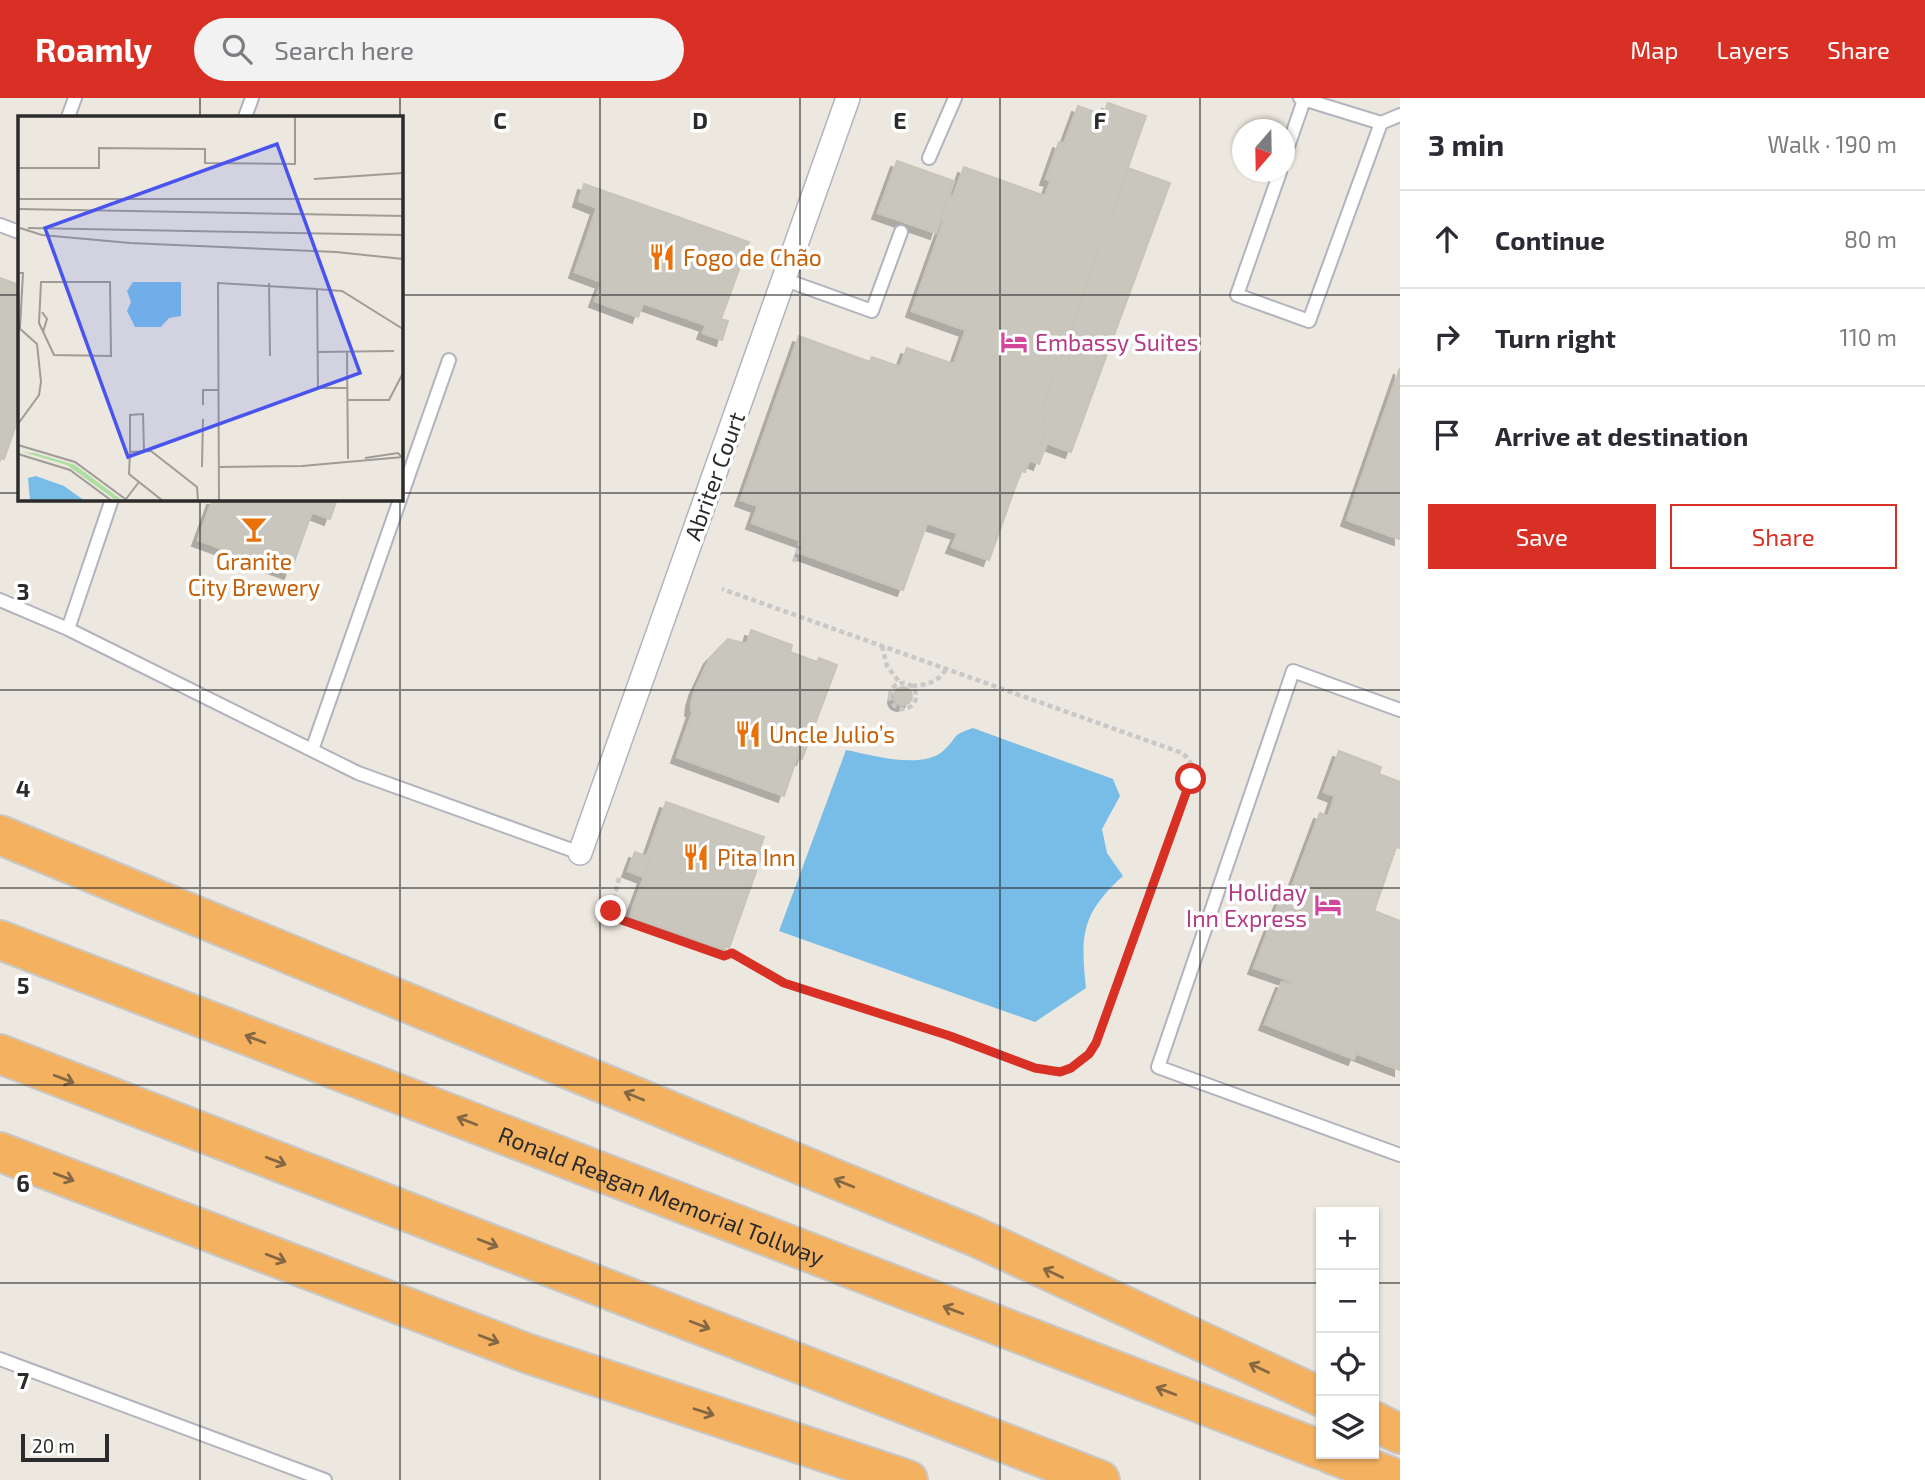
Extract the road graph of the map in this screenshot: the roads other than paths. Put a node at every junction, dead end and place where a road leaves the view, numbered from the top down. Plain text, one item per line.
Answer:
1 (75, 98) edge
2 (252, 98) edge
3 (848, 98) edge
4 (955, 98) edge
5 (1302, 99) edge
6 (1400, 115) edge
7 (68, 116) edge
8 (246, 116) edge
9 (1295, 122) edge
10 (1381, 123) junction
11 (929, 158) dead end
12 (1277, 182) edge
13 (0, 225) edge
14 (18, 232) edge
15 (901, 232) dead end
16 (783, 279) junction
17 (449, 360) dead end
18 (402, 495) edge
19 (112, 500) edge
20 (400, 500) edge
21 (0, 600) edge
22 (68, 629) junction
23 (1400, 710) edge
24 (313, 750) junction
25 (0, 835) edge
26 (580, 853) joint
27 (0, 940) edge
28 (0, 1054) edge
29 (0, 1152) edge
30 (1400, 1155) edge
31 (0, 1359) edge
32 (1319, 1396) edge
33 (1379, 1424) edge
34 (1400, 1434) edge
35 (1316, 1448) edge
36 (1344, 1459) edge
37 (325, 1480) edge
38 (908, 1480) edge
39 (1100, 1480) edge
40 (1400, 1480) edge

1 - 7 lane
2 - 8 lane
3 - 16 street, Abriter Court
4 - 11 lane
5 - 9 lane
5 - 10 lane
6 - 10 lane
10 - 12 lane
13 - 14 lane
15 - 16 lane
16 - 26 street, Abriter Court
17 - 18 lane
19 - 22 lane
20 - 24 lane
21 - 22 lane
22 - 24 lane
23 - 30 lane
24 - 26 lane
32 -> 25 highway
35 -> 27 highway, Ronald Reagan Memorial Tollway
28 -> 39 highway
29 -> 38 highway
31 - 37 lane
33 - 34 highway
36 - 40 highway

